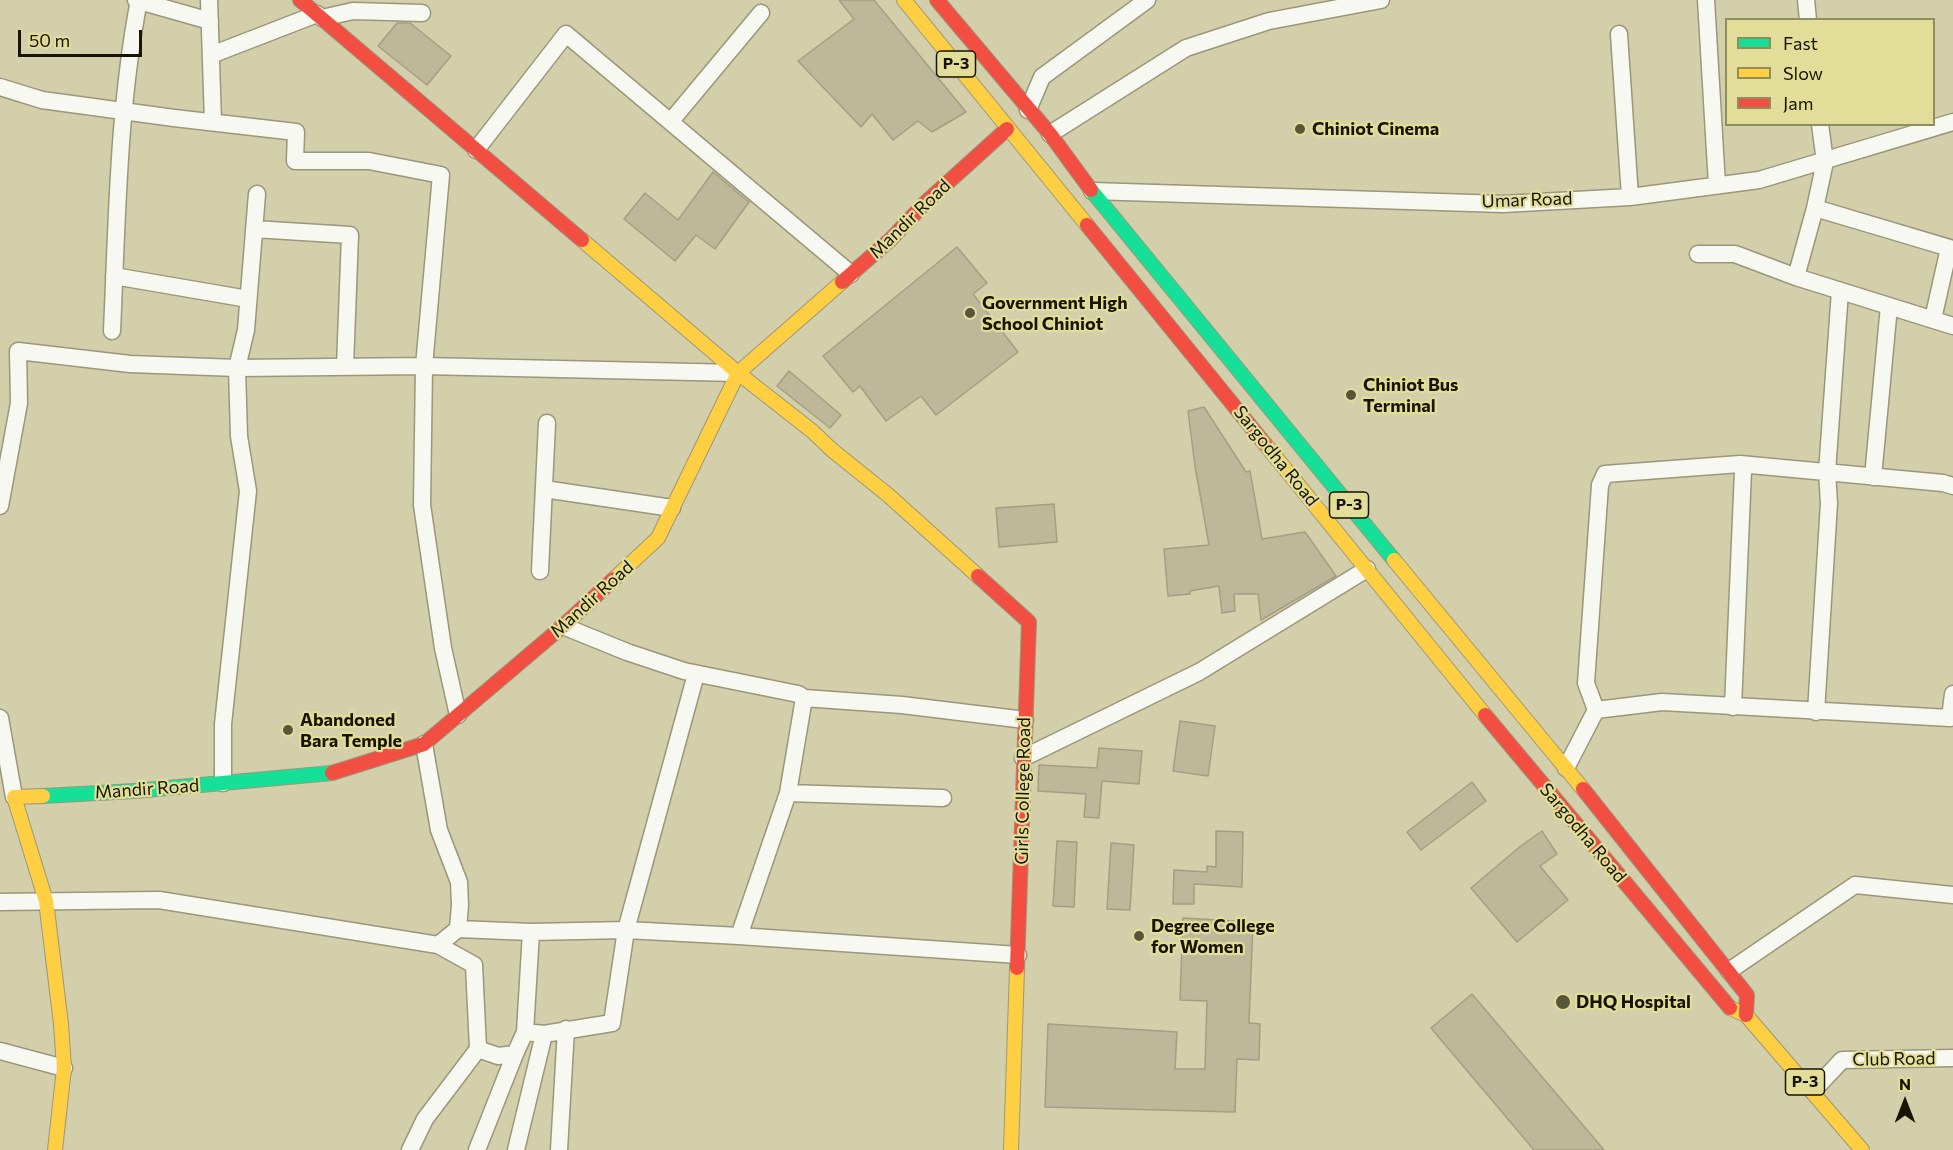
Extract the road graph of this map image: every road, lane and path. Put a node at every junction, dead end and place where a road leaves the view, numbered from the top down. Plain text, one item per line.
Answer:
1 (138, 0) edge
2 (209, 0) edge
3 (300, 0) edge
4 (904, 0) edge
5 (937, 0) edge
6 (1147, 0) edge
7 (1381, 0) edge
8 (1706, 0) edge
9 (1806, 0) edge
10 (354, 5) edge
11 (391, 6) edge
12 (422, 13) dead end
13 (761, 13) dead end
14 (320, 16) junction
15 (1808, 18) edge
16 (210, 21) junction
17 (1619, 34) dead end
18 (211, 55) junction
19 (0, 87) edge
20 (1028, 110) junction
21 (124, 111) junction
22 (671, 121) junction
23 (213, 122) junction
24 (1953, 122) edge
25 (1820, 126) edge
26 (1007, 129) junction
27 (1050, 134) junction
28 (476, 150) junction
29 (1825, 162) junction
30 (1717, 185) junction
31 (1092, 191) junction
32 (257, 194) dead end
33 (1630, 197) junction
34 (1815, 208) junction
35 (254, 229) junction
36 (1951, 249) edge
37 (1698, 254) dead end
38 (851, 274) junction
39 (114, 276) junction
40 (1796, 277) junction
41 (1840, 291) junction
42 (248, 299) junction
43 (1889, 306) junction
44 (1933, 320) junction
45 (1953, 326) edge
46 (1202, 327) junction
47 (112, 331) dead end
48 (1183, 341) junction
49 (345, 366) junction
50 (424, 366) junction
51 (237, 368) junction
52 (738, 374) junction
53 (547, 423) dead end
54 (1315, 465) junction
55 (1743, 471) dead end
56 (1827, 472) junction
57 (1873, 477) junction
58 (1295, 480) junction
59 (1953, 486) edge
60 (544, 489) junction
61 (0, 506) edge
62 (672, 508) junction
63 (1367, 569) junction
64 (540, 571) dead end
65 (563, 626) junction
66 (696, 674) junction
67 (1953, 694) edge
68 (804, 698) junction
69 (1733, 707) junction
70 (1596, 710) junction
71 (1816, 712) junction
72 (458, 715) junction
73 (0, 718) edge
74 (1025, 720) junction
75 (424, 744) junction
76 (1550, 749) junction
77 (1023, 758) junction
78 (1528, 768) junction
79 (1566, 768) junction
80 (222, 783) junction
81 (788, 793) junction
82 (14, 797) junction
83 (943, 798) dead end
84 (1953, 895) edge
85 (46, 901) junction
86 (0, 902) edge
87 (458, 929) junction
88 (626, 930) junction
89 (531, 933) junction
90 (739, 936) junction
91 (438, 945) junction
92 (1018, 955) junction
93 (1729, 970) junction
94 (1746, 1015) junction
95 (566, 1029) junction
96 (525, 1032) junction
97 (544, 1034) junction
98 (478, 1049) junction
99 (0, 1051) edge
100 (515, 1054) junction
101 (1953, 1058) edge
102 (64, 1068) junction
103 (1813, 1091) junction
104 (55, 1150) edge
105 (410, 1150) edge
106 (477, 1150) edge
107 (516, 1150) edge
108 (559, 1150) edge
109 (1011, 1150) edge
110 (1863, 1150) edge

1 - 16 street
1 - 21 street
2 - 16 street
3 - 14 main road
4 - 26 main road, Sargodha Road / P-3
5 - 20 main road, Sargodha Road / P-3
6 - 20 street
7 - 27 street
8 - 30 street
9 - 15 street
10 - 11 street
10 - 14 street
11 - 12 street
13 - 22 street
14 - 18 street
14 - 28 main road
16 - 18 street
17 - 33 street
18 - 23 street
19 - 21 street
20 - 27 main road, Sargodha Road / P-3
21 - 23 street
21 - 39 street
22 - 28 street
22 - 38 street
23 - 50 street
24 - 29 street, Umar Road
25 - 29 street
26 - 38 main road, Mandir Road
26 - 48 main road, Sargodha Road / P-3
27 - 31 main road, Sargodha Road / P-3
28 - 52 main road
29 - 30 street, Umar Road
29 - 34 street
30 - 33 street, Umar Road
31 - 33 street, Umar Road
31 - 46 main road, Sargodha Road / P-3
32 - 35 street
34 - 36 street
34 - 40 street
35 - 42 street
35 - 49 street
36 - 44 street
37 - 40 street
38 - 52 main road, Mandir Road
39 - 42 street
39 - 47 street
40 - 41 street
41 - 43 street
41 - 56 street
42 - 51 street
43 - 44 street
43 - 57 street
44 - 45 street
46 - 48 main road
46 - 54 main road, Sargodha Road / P-3
48 - 58 main road, Sargodha Road / P-3
49 - 50 street
49 - 51 street
50 - 52 street
50 - 72 street
51 - 61 street
51 - 80 street
52 - 62 main road, Mandir Road
52 - 74 main road, Girls College Road
53 - 60 street
54 - 58 main road
54 - 76 main road, Sargodha Road / P-3
55 - 69 street
56 - 57 street
56 - 70 street
56 - 71 street
57 - 59 street
58 - 63 main road, Sargodha Road / P-3
60 - 62 street
60 - 64 street
62 - 65 main road, Mandir Road
63 - 77 street
63 - 78 main road, Sargodha Road / P-3
65 - 66 street
65 - 72 main road, Mandir Road
66 - 68 street
66 - 88 street
67 - 71 street
68 - 74 street
68 - 81 street
69 - 70 street
69 - 71 street
70 - 79 street
72 - 75 main road, Mandir Road
73 - 82 street
74 - 77 main road, Girls College Road
75 - 80 main road, Mandir Road
75 - 87 street
76 - 78 main road
76 - 79 main road, Sargodha Road / P-3
77 - 92 main road, Girls College Road
78 - 94 main road, Sargodha Road / P-3
79 - 93 main road, Sargodha Road / P-3
80 - 82 main road, Mandir Road
81 - 83 street
81 - 90 street
82 - 85 main road
84 - 93 street
85 - 86 street
85 - 91 street
85 - 102 main road
87 - 89 street
87 - 91 street
88 - 89 street
88 - 90 street
88 - 95 street
89 - 96 street
90 - 92 street
91 - 98 street
92 - 109 main road, Girls College Road
93 - 94 main road, Sargodha Road / P-3
94 - 103 main road, Sargodha Road / P-3
95 - 97 street
95 - 108 street
96 - 97 street
96 - 100 street
97 - 107 street
98 - 100 street
98 - 105 street
99 - 102 street
100 - 106 street
101 - 103 street, Club Road
102 - 104 main road
103 - 110 main road, Sargodha Road / P-3

